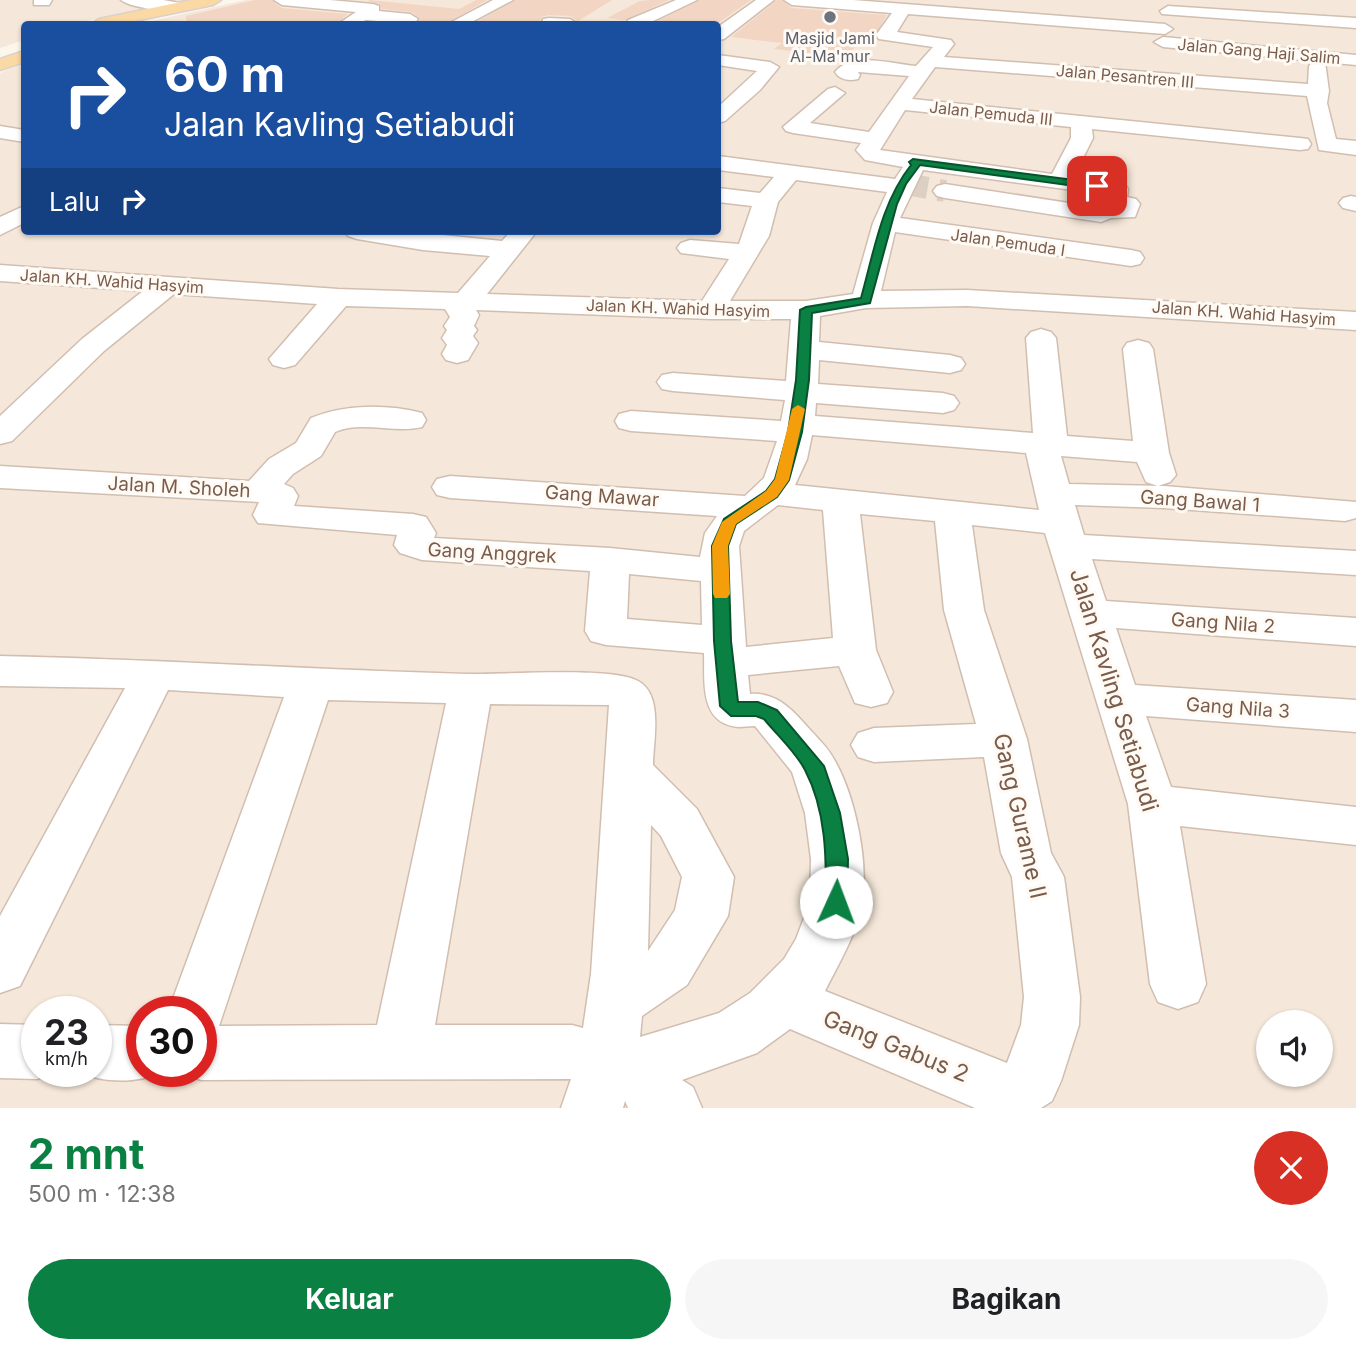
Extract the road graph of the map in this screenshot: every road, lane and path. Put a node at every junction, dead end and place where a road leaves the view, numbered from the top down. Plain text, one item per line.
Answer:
1 (129, 0) edge
2 (213, 0) edge
3 (229, 0) edge
4 (282, 0) edge
5 (505, 0) edge
6 (689, 0) edge
7 (766, 0) edge
8 (792, 0) edge
9 (984, 0) edge
10 (1247, 0) edge
11 (180, 7) junction
12 (1004, 8) edge
13 (911, 9) edge
14 (366, 15) junction
15 (1266, 18) junction
16 (1041, 19) junction
17 (1287, 19) junction
18 (113, 21) edge
19 (129, 21) edge
20 (353, 21) edge
21 (408, 21) edge
22 (462, 21) edge
23 (642, 21) edge
24 (1356, 23) edge
25 (721, 33) edge
26 (721, 34) edge
27 (1095, 38) dead end
28 (746, 40) dead end
29 (1037, 47) junction
30 (1159, 50) junction
31 (21, 51) edge
32 (21, 57) edge
33 (0, 59) edge
34 (1356, 60) edge
35 (721, 61) edge
36 (929, 63) junction
37 (0, 65) edge
38 (1317, 73) junction
39 (852, 75) dead end
40 (1230, 79) junction
41 (721, 91) edge
42 (1029, 91) dead end
43 (835, 93) dead end
44 (745, 94) junction
45 (1093, 100) dead end
46 (901, 104) junction
47 (721, 114) edge
48 (1085, 121) junction
49 (0, 132) edge
50 (21, 136) edge
51 (875, 138) junction
52 (1300, 144) dead end
53 (1356, 148) edge
54 (942, 155) junction
55 (913, 162) junction
56 (721, 163) edge
57 (791, 172) junction
58 (1065, 173) junction
59 (902, 185) junction
60 (945, 191) tunnel mouth
61 (721, 195) edge
62 (766, 201) junction
63 (21, 215) edge
64 (885, 223) junction
65 (0, 228) edge
66 (386, 235) edge
67 (517, 240) edge
68 (690, 248) dead end
69 (747, 252) junction
70 (1131, 258) dead end
71 (0, 273) edge
72 (167, 286) junction
73 (338, 297) junction
74 (466, 300) junction
75 (866, 300) junction
76 (711, 310) junction
77 (806, 310) junction
78 (1356, 321) edge
79 (1041, 338) dead end
80 (804, 349) junction
81 (1138, 349) dead end
82 (457, 354) dead end
83 (284, 359) dead end
84 (673, 382) dead end
85 (943, 403) junction
86 (797, 416) junction
87 (410, 420) dead end
88 (631, 421) dead end
89 (0, 434) edge
90 (941, 438) junction
91 (1046, 446) junction
92 (1152, 453) junction
93 (0, 477) edge
94 (450, 487) dead end
95 (263, 488) junction
96 (1164, 498) junction
97 (762, 500) junction
98 (840, 501) junction
99 (1345, 510) dead end
100 (952, 512) junction
101 (1061, 521) junction
102 (610, 560) junction
103 (1356, 563) edge
104 (721, 571) junction
105 (1091, 613) junction
106 (1356, 632) edge
107 (855, 650) junction
108 (724, 652) junction
109 (0, 671) edge
110 (154, 674) junction
111 (311, 684) junction
112 (471, 689) junction
113 (871, 692) dead end
114 (1119, 699) junction
115 (1356, 716) edge
116 (1003, 739) junction
117 (874, 746) dead end
118 (629, 771) junction
119 (1152, 804) junction
120 (1356, 826) edge
121 (0, 969) edge
122 (1178, 984) dead end
123 (203, 996) edge
124 (781, 999) junction
125 (617, 1002) junction
126 (0, 1051) edge
127 (21, 1052) edge
128 (217, 1053) edge
129 (401, 1053) junction
130 (630, 1093) edge
131 (1008, 1101) edge

1 - 11 street
2 - 11 main road
3 - 19 main road
4 - 14 street
5 - 22 street
6 - 23 street
7 - 25 street
8 - 13 street
9 - 12 street
10 - 15 street
11 - 18 main road
12 - 13 street
12 - 16 street
12 - 16 street
13 - 29 street
13 - 36 street
14 - 20 street
14 - 21 street
15 - 17 street
15 - 30 street
16 - 30 street
17 - 24 street
17 - 38 street
26 - 28 street
27 - 30 street
29 - 30 street
29 - 36 street
30 - 38 street, Jalan Gang Haji Salim
30 - 40 street
31 - 33 main road
32 - 37 main road
34 - 38 street, Jalan Gang Haji Salim
35 - 44 street
36 - 39 street
36 - 40 street, Jalan Pesantren III
36 - 42 street
36 - 46 street
38 - 40 street, Jalan Pesantren III
38 - 53 street
41 - 44 street
43 - 51 street
44 - 47 street
45 - 48 street
46 - 48 street, Jalan Pemuda III
46 - 51 street
48 - 52 street, Jalan Pemuda III
48 - 58 street
49 - 50 street
51 - 54 street
51 - 55 street
54 - 55 street
54 - 58 street
55 - 59 street
56 - 57 street
57 - 59 street
57 - 62 street
58 - 60 street
59 - 64 street
61 - 62 street
62 - 69 street
63 - 65 street
64 - 70 street, Jalan Pemuda I
64 - 75 street
66 - 67 street
67 - 74 street
68 - 69 street
69 - 76 street
71 - 72 street, Jalan KH. Wahid Hasyim
72 - 73 street, Jalan KH. Wahid Hasyim
72 - 89 street
73 - 74 street, Jalan KH. Wahid Hasyim
73 - 83 street
74 - 76 street, Jalan KH. Wahid Hasyim
74 - 82 street
75 - 77 street, Jalan KH. Wahid Hasyim
75 - 78 street, Jalan KH. Wahid Hasyim
76 - 77 street, Jalan KH. Wahid Hasyim
77 - 80 street
79 - 91 street, Jalan Kavling Setiabudi
80 - 85 street
80 - 86 street
81 - 92 street
84 - 86 street
85 - 86 street
85 - 90 street
86 - 88 street
86 - 90 street
86 - 97 street
87 - 95 street, Jalan M. Sholeh
90 - 91 street
91 - 92 street
91 - 101 street, Jalan Kavling Setiabudi
92 - 96 street
93 - 95 street, Jalan M. Sholeh
94 - 97 street, Gang Mawar
95 - 102 street, Gang Anggrek
96 - 99 street, Gang Bawal 1
96 - 101 street, Gang Bawal 1
97 - 98 street
97 - 104 street
98 - 100 street
98 - 107 street
100 - 101 street
100 - 116 street, Gang Gurame II
101 - 103 street
101 - 105 street, Jalan Kavling Setiabudi
102 - 104 street, Gang Anggrek
102 - 108 street
104 - 108 street
105 - 106 street, Gang Nila 2
105 - 114 street, Jalan Kavling Setiabudi
107 - 108 street
107 - 113 street
108 - 124 street
109 - 110 street
110 - 111 street
110 - 121 street
111 - 112 street
111 - 123 street
112 - 118 street
112 - 129 street
114 - 115 street, Gang Nila 3
114 - 119 street, Jalan Kavling Setiabudi
116 - 117 street
116 - 131 street, Gang Gurame II
118 - 125 street
118 - 125 street
119 - 120 street
119 - 122 street, Jalan Kavling Setiabudi
124 - 130 street
124 - 131 street, Gang Gabus 2
125 - 130 street
126 - 127 street
128 - 129 street
129 - 130 street

